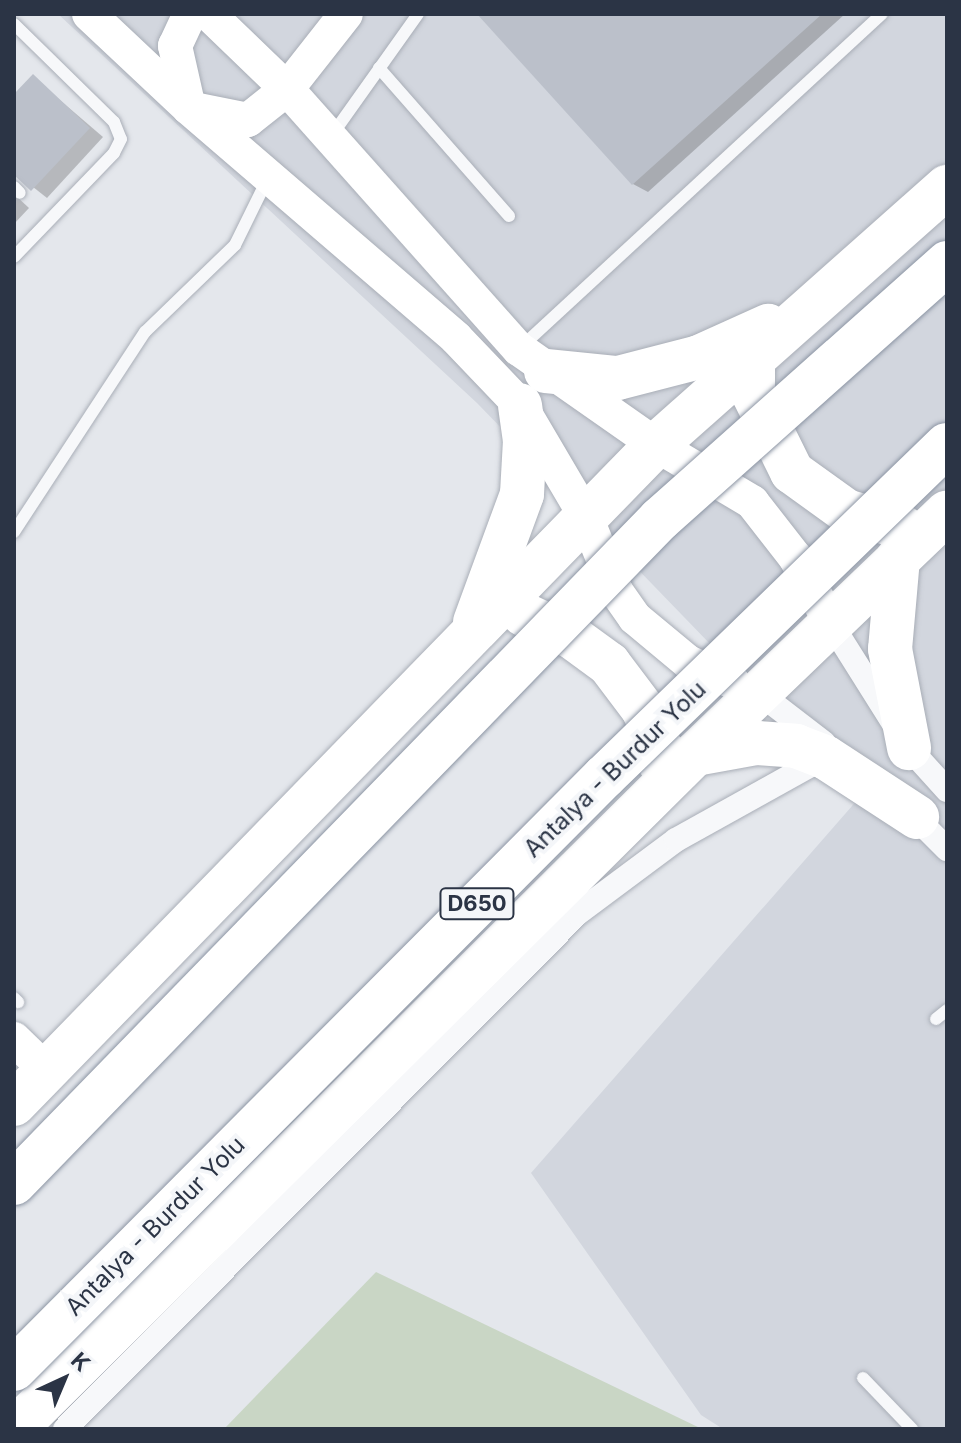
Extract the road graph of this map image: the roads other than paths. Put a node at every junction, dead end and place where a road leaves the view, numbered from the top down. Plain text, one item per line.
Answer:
1 (89, 14) edge
2 (190, 14) edge
3 (209, 14) edge
4 (346, 14) edge
5 (418, 14) edge
6 (882, 14) edge
7 (14, 24) edge
8 (379, 68) junction
9 (287, 89) junction
10 (189, 108) junction
11 (330, 137) junction
12 (269, 177) junction
13 (947, 187) edge
14 (509, 216) dead end
15 (14, 257) edge
16 (947, 263) edge
17 (803, 310) junction
18 (753, 355) junction
19 (532, 360) junction
20 (520, 405) junction
21 (656, 445) junction
22 (947, 445) edge
23 (586, 517) junction
24 (939, 519) edge
25 (14, 532) edge
26 (898, 558) junction
27 (830, 622) junction
28 (482, 625) junction
29 (759, 693) junction
30 (909, 748) junction
31 (695, 754) junction
32 (825, 757) junction
33 (660, 789) junction
34 (932, 803) edge
35 (947, 849) edge
36 (947, 1010) edge
37 (936, 1019) dead end
38 (14, 1039) edge
39 (46, 1070) junction
40 (14, 1104) edge
41 (14, 1183) edge
42 (14, 1369) edge
43 (863, 1378) dead end
44 (15, 1429) edge
45 (65, 1429) edge
46 (912, 1429) edge

1 - 10 street
2 - 10 street
3 - 9 street
4 - 9 street
5 - 8 lane
6 - 19 lane
7 - 15 lane
8 - 11 lane
8 - 14 lane
9 - 10 street
9 - 11 street
10 - 12 street
11 - 19 street
12 - 20 street
12 - 25 lane
13 - 17 highway
16 - 41 highway, bridge
17 - 18 highway
17 - 19 highway
18 - 21 highway
18 - 24 highway
19 - 21 street
20 - 23 street
20 - 28 highway
21 - 23 highway
21 - 27 street
22 - 42 highway, Antalya - Burdur Yolu / D650, bridge
23 - 28 highway
23 - 29 street
24 - 26 highway
26 - 27 highway
26 - 30 highway
27 - 29 highway
27 - 30 street
28 - 33 highway
28 - 39 highway
29 - 31 highway
29 - 34 street
30 - 34 street
31 - 32 highway
31 - 33 highway
32 - 34 highway
32 - 45 street
33 - 44 highway
34 - 35 street
36 - 37 lane
38 - 39 street
39 - 40 highway
43 - 46 lane

